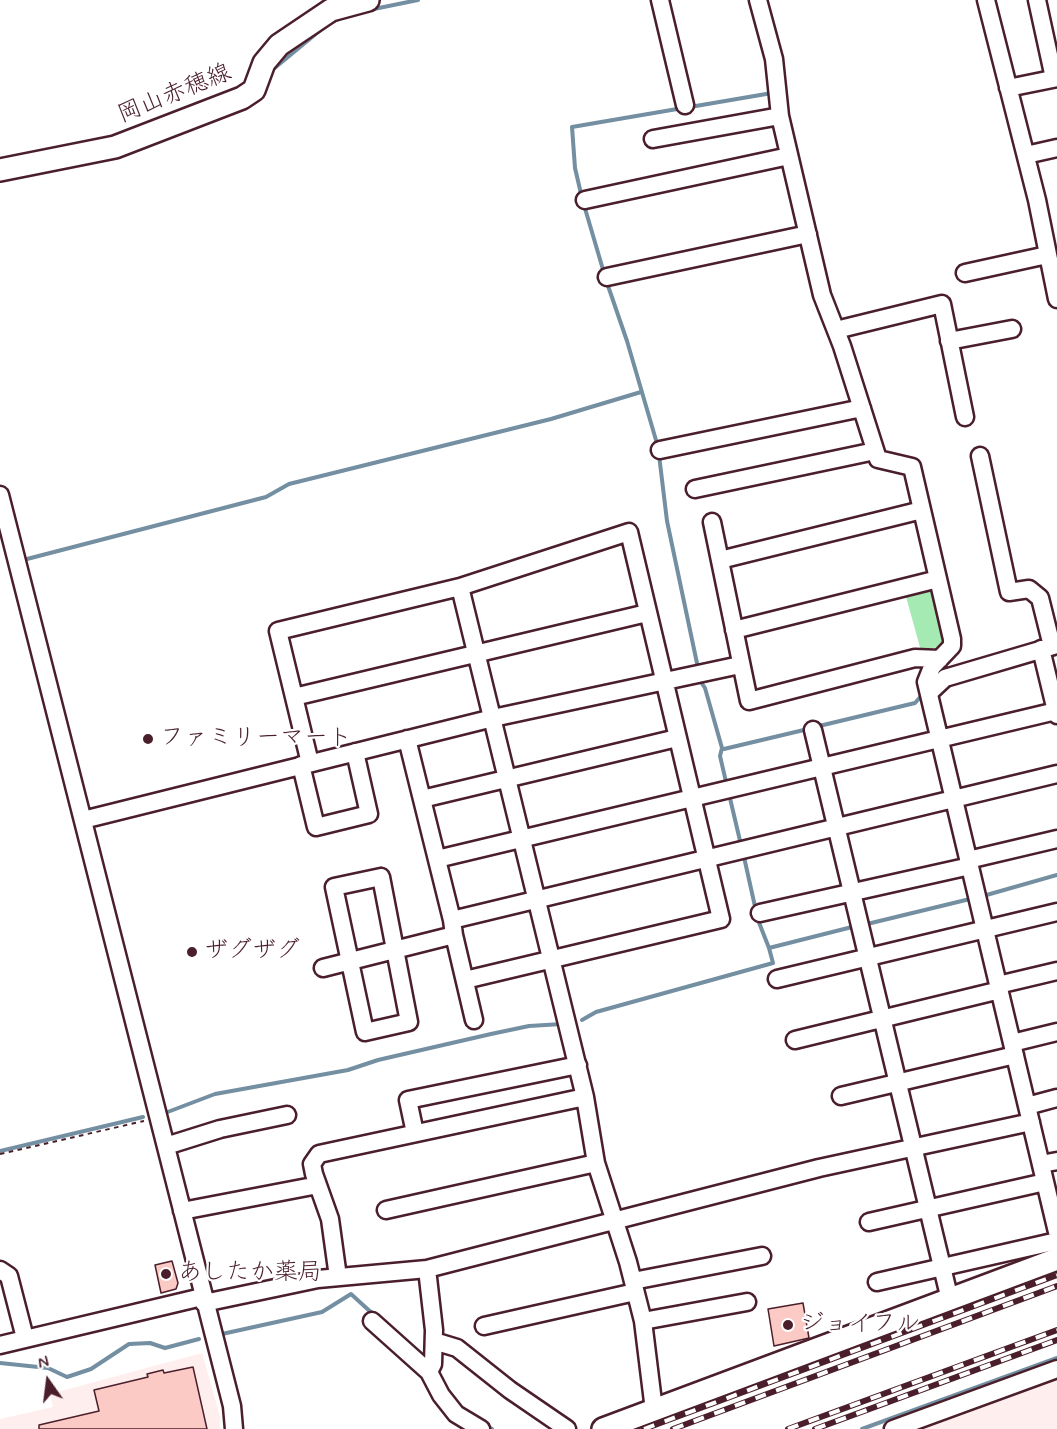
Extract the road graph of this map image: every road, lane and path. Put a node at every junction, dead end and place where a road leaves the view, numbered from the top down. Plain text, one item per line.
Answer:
1 (369, 0) edge
2 (660, 0) edge
3 (759, 0) edge
4 (986, 0) edge
5 (1037, 0) edge
6 (1055, 78) edge
7 (1008, 88) junction
8 (685, 105) dead end
9 (780, 116) junction
10 (653, 139) dead end
11 (1057, 148) edge
12 (1026, 155) junction
13 (789, 156) junction
14 (0, 170) edge
15 (585, 200) dead end
16 (1050, 229) edge
17 (807, 234) junction
18 (1047, 255) junction
19 (965, 273) dead end
20 (607, 277) dead end
21 (1057, 299) edge
22 (1011, 329) dead end
23 (836, 330) junction
24 (949, 341) junction
25 (862, 408) junction
26 (965, 417) dead end
27 (660, 450) dead end
28 (875, 451) junction
29 (980, 456) dead end
30 (695, 489) dead end
31 (0, 495) edge
32 (922, 510) junction
33 (712, 522) dead end
34 (720, 560) junction
35 (17, 561) junction
36 (0, 566) edge
37 (938, 579) junction
38 (460, 587) junction
39 (647, 612) junction
40 (734, 630) junction
41 (1050, 644) edge
42 (477, 653) junction
43 (940, 659) junction
44 (740, 664) junction
45 (663, 681) junction
46 (929, 693) junction
47 (294, 697) junction
48 (1056, 713) edge
49 (494, 718) junction
50 (813, 730) dead end
51 (677, 738) junction
52 (407, 739) junction
53 (940, 739) junction
54 (355, 752) junction
55 (305, 764) junction
56 (821, 766) junction
57 (1057, 774) edge
58 (508, 779) junction
59 (691, 798) junction
60 (422, 799) junction
61 (954, 800) junction
62 (83, 820) junction
63 (837, 828) junction
64 (523, 839) junction
65 (1057, 839) edge
66 (437, 859) junction
67 (706, 859) junction
68 (969, 863) junction
69 (852, 892) junction
70 (538, 900) junction
71 (1057, 912) edge
72 (760, 914) dead end
73 (453, 927) junction
74 (985, 930) junction
75 (395, 950) junction
76 (867, 958) junction
77 (350, 961) junction
78 (553, 961) junction
79 (323, 968) dead end
80 (1057, 971) edge
81 (777, 979) dead end
82 (465, 980) junction
83 (999, 987) junction
84 (882, 1019) junction
85 (474, 1020) dead end
86 (1057, 1032) edge
87 (795, 1040) dead end
88 (1014, 1049) junction
89 (578, 1065) junction
90 (897, 1084) junction
91 (841, 1096) dead end
92 (585, 1097) junction
93 (1057, 1098) edge
94 (1029, 1114) junction
95 (287, 1115) dead end
96 (159, 1118) junction
97 (415, 1133) junction
98 (166, 1146) junction
99 (912, 1148) junction
100 (0, 1154) edge
101 (596, 1163) junction
102 (1049, 1163) edge
103 (1045, 1182) junction
104 (318, 1185) junction
105 (927, 1209) junction
106 (386, 1210) dead end
107 (182, 1211) junction
108 (615, 1221) junction
109 (869, 1222) dead end
110 (1057, 1232) edge
111 (1057, 1241) edge
112 (762, 1256) dead end
113 (1057, 1259) edge
114 (942, 1268) junction
115 (427, 1269) junction
116 (4, 1273) edge
117 (338, 1276) junction
118 (877, 1282) dead end
119 (634, 1286) junction
120 (203, 1300) junction
121 (950, 1300) junction
122 (747, 1302) dead end
123 (372, 1321) dead end
124 (643, 1321) junction
125 (484, 1326) dead end
126 (25, 1338) junction
127 (434, 1341) junction
128 (0, 1345) edge
129 (431, 1368) junction
130 (1057, 1369) edge
131 (654, 1410) junction
132 (234, 1429) edge
133 (481, 1429) edge
134 (567, 1429) edge
135 (603, 1429) edge
136 (893, 1429) edge

1 - 14 main road, 岡山赤穂線
2 - 8 street
3 - 9 street
4 - 7 street
5 - 6 street
6 - 7 street
7 - 12 street
9 - 10 street
9 - 13 street
11 - 12 street
12 - 16 street
13 - 15 street
13 - 17 street
16 - 18 street
17 - 20 street
17 - 23 street
18 - 19 street
18 - 21 street
22 - 24 street
23 - 24 street
23 - 25 street
24 - 26 street
25 - 27 street
25 - 28 street
28 - 30 street
28 - 32 street
29 - 41 street
31 - 35 street
32 - 34 street
32 - 37 street
33 - 34 street
34 - 40 street
35 - 36 street
35 - 62 street
37 - 40 street
37 - 43 street
38 - 39 street
38 - 42 street
38 - 47 street
39 - 42 street
39 - 45 street
40 - 44 street
41 - 46 street
41 - 48 street
42 - 47 street
42 - 49 street
43 - 44 street
43 - 46 street
44 - 45 street
45 - 49 street
45 - 51 street
46 - 53 street
47 - 55 street
48 - 53 street
49 - 52 street
49 - 58 street
50 - 56 street
51 - 58 street
51 - 59 street
52 - 54 street
52 - 60 street
53 - 56 street
53 - 61 street
54 - 55 street
54 - 55 street
55 - 62 street
56 - 59 street
56 - 63 street
57 - 61 street
58 - 60 street
58 - 64 street
59 - 64 street
59 - 67 street
60 - 66 street
61 - 63 street
61 - 68 street
62 - 96 street
63 - 67 street
63 - 69 street
64 - 66 street
64 - 70 street
65 - 68 street
66 - 73 street
67 - 70 street
67 - 78 street
68 - 69 street
68 - 74 street
69 - 72 street
69 - 76 street
70 - 73 street
70 - 78 street
71 - 74 street
73 - 75 street
73 - 82 street
74 - 76 street
74 - 83 street
75 - 77 street
75 - 77 street
75 - 77 street
76 - 81 street
76 - 84 street
77 - 79 street
78 - 82 street
78 - 89 street
80 - 83 street
82 - 85 street
83 - 84 street
83 - 88 street
84 - 87 street
84 - 90 street
86 - 88 street
88 - 90 street
88 - 94 street
89 - 92 street
89 - 97 street
90 - 91 street
90 - 99 street
92 - 97 street
92 - 101 street
93 - 94 street
94 - 99 street
94 - 102 street
95 - 98 street
96 - 98 street
96 - 100 path
97 - 104 street
98 - 107 street
99 - 105 street
99 - 108 street
101 - 106 street
101 - 108 street
102 - 103 street
103 - 105 street
103 - 110 street
104 - 107 street
104 - 117 street
105 - 109 street
105 - 114 street
107 - 120 street
108 - 115 street
108 - 119 street
111 - 114 street
112 - 119 street
113 - 121 main road
114 - 118 street
114 - 121 street
115 - 117 street
115 - 127 street
116 - 126 street
117 - 120 street
119 - 124 street
119 - 125 street
120 - 126 street
120 - 132 street
121 - 131 main road
122 - 124 street
123 - 129 street
124 - 131 street
126 - 128 street
127 - 129 street
127 - 134 street
129 - 133 street
130 - 136 street
131 - 135 main road

